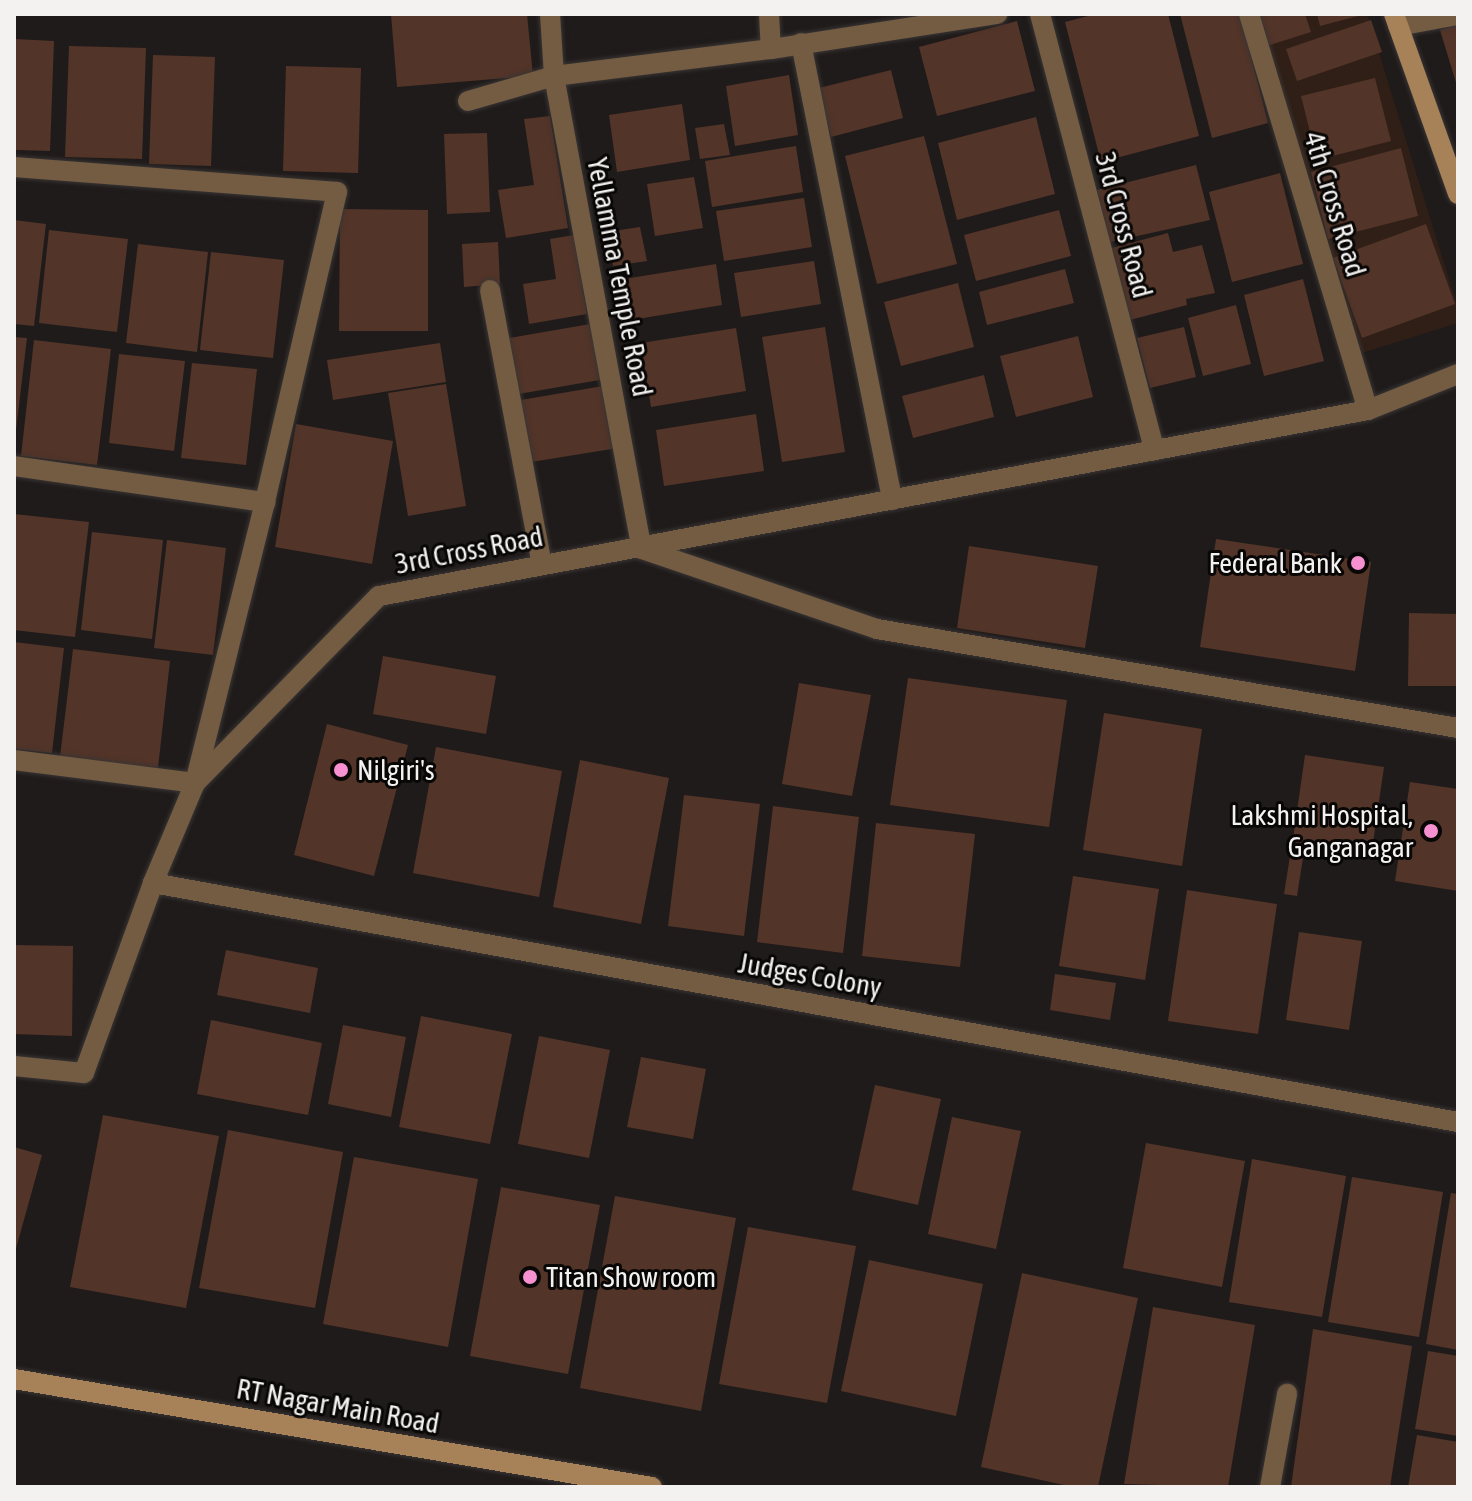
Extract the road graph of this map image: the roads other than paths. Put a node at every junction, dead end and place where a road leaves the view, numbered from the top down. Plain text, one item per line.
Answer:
1 (550, 14) edge
2 (769, 14) edge
3 (1040, 14) edge
4 (1249, 14) edge
5 (991, 15) edge
6 (1458, 15) edge
7 (1396, 20) edge
8 (801, 43) junction
9 (771, 49) junction
10 (554, 76) junction
11 (468, 101) dead end
12 (14, 167) edge
13 (1458, 194) edge
14 (490, 290) dead end
15 (1458, 374) edge
16 (1368, 410) junction
17 (1154, 450) junction
18 (14, 466) edge
19 (892, 500) junction
20 (265, 502) junction
21 (642, 549) junction
22 (542, 564) junction
23 (1458, 728) edge
24 (14, 760) edge
25 (195, 783) junction
26 (153, 883) junction
27 (14, 1066) edge
28 (1458, 1122) edge
29 (14, 1379) edge
30 (1287, 1394) dead end
31 (652, 1487) edge
32 (1270, 1487) edge

1 - 10 street, Yellamma Temple Road
2 - 9 street
3 - 17 street, 3rd Cross Road
4 - 16 street, 4th Cross Road
5 - 8 street
6 - 7 street
7 - 13 street
8 - 9 street
8 - 19 street
9 - 10 street
10 - 11 street
10 - 21 street, Yellamma Temple Road
12 - 20 street
14 - 22 street
15 - 16 street, 3rd Cross Road
16 - 17 street, 3rd Cross Road
17 - 19 street, 3rd Cross Road
18 - 20 street
19 - 21 street, 3rd Cross Road
20 - 25 street
21 - 22 street, 3rd Cross Road
21 - 23 street
22 - 25 street, 3rd Cross Road
24 - 25 street
25 - 26 street, 3rd Cross Road
26 - 27 street, 3rd Cross Road
26 - 28 street, Judges Colony
29 - 31 street, RT Nagar Main Road
30 - 32 street

